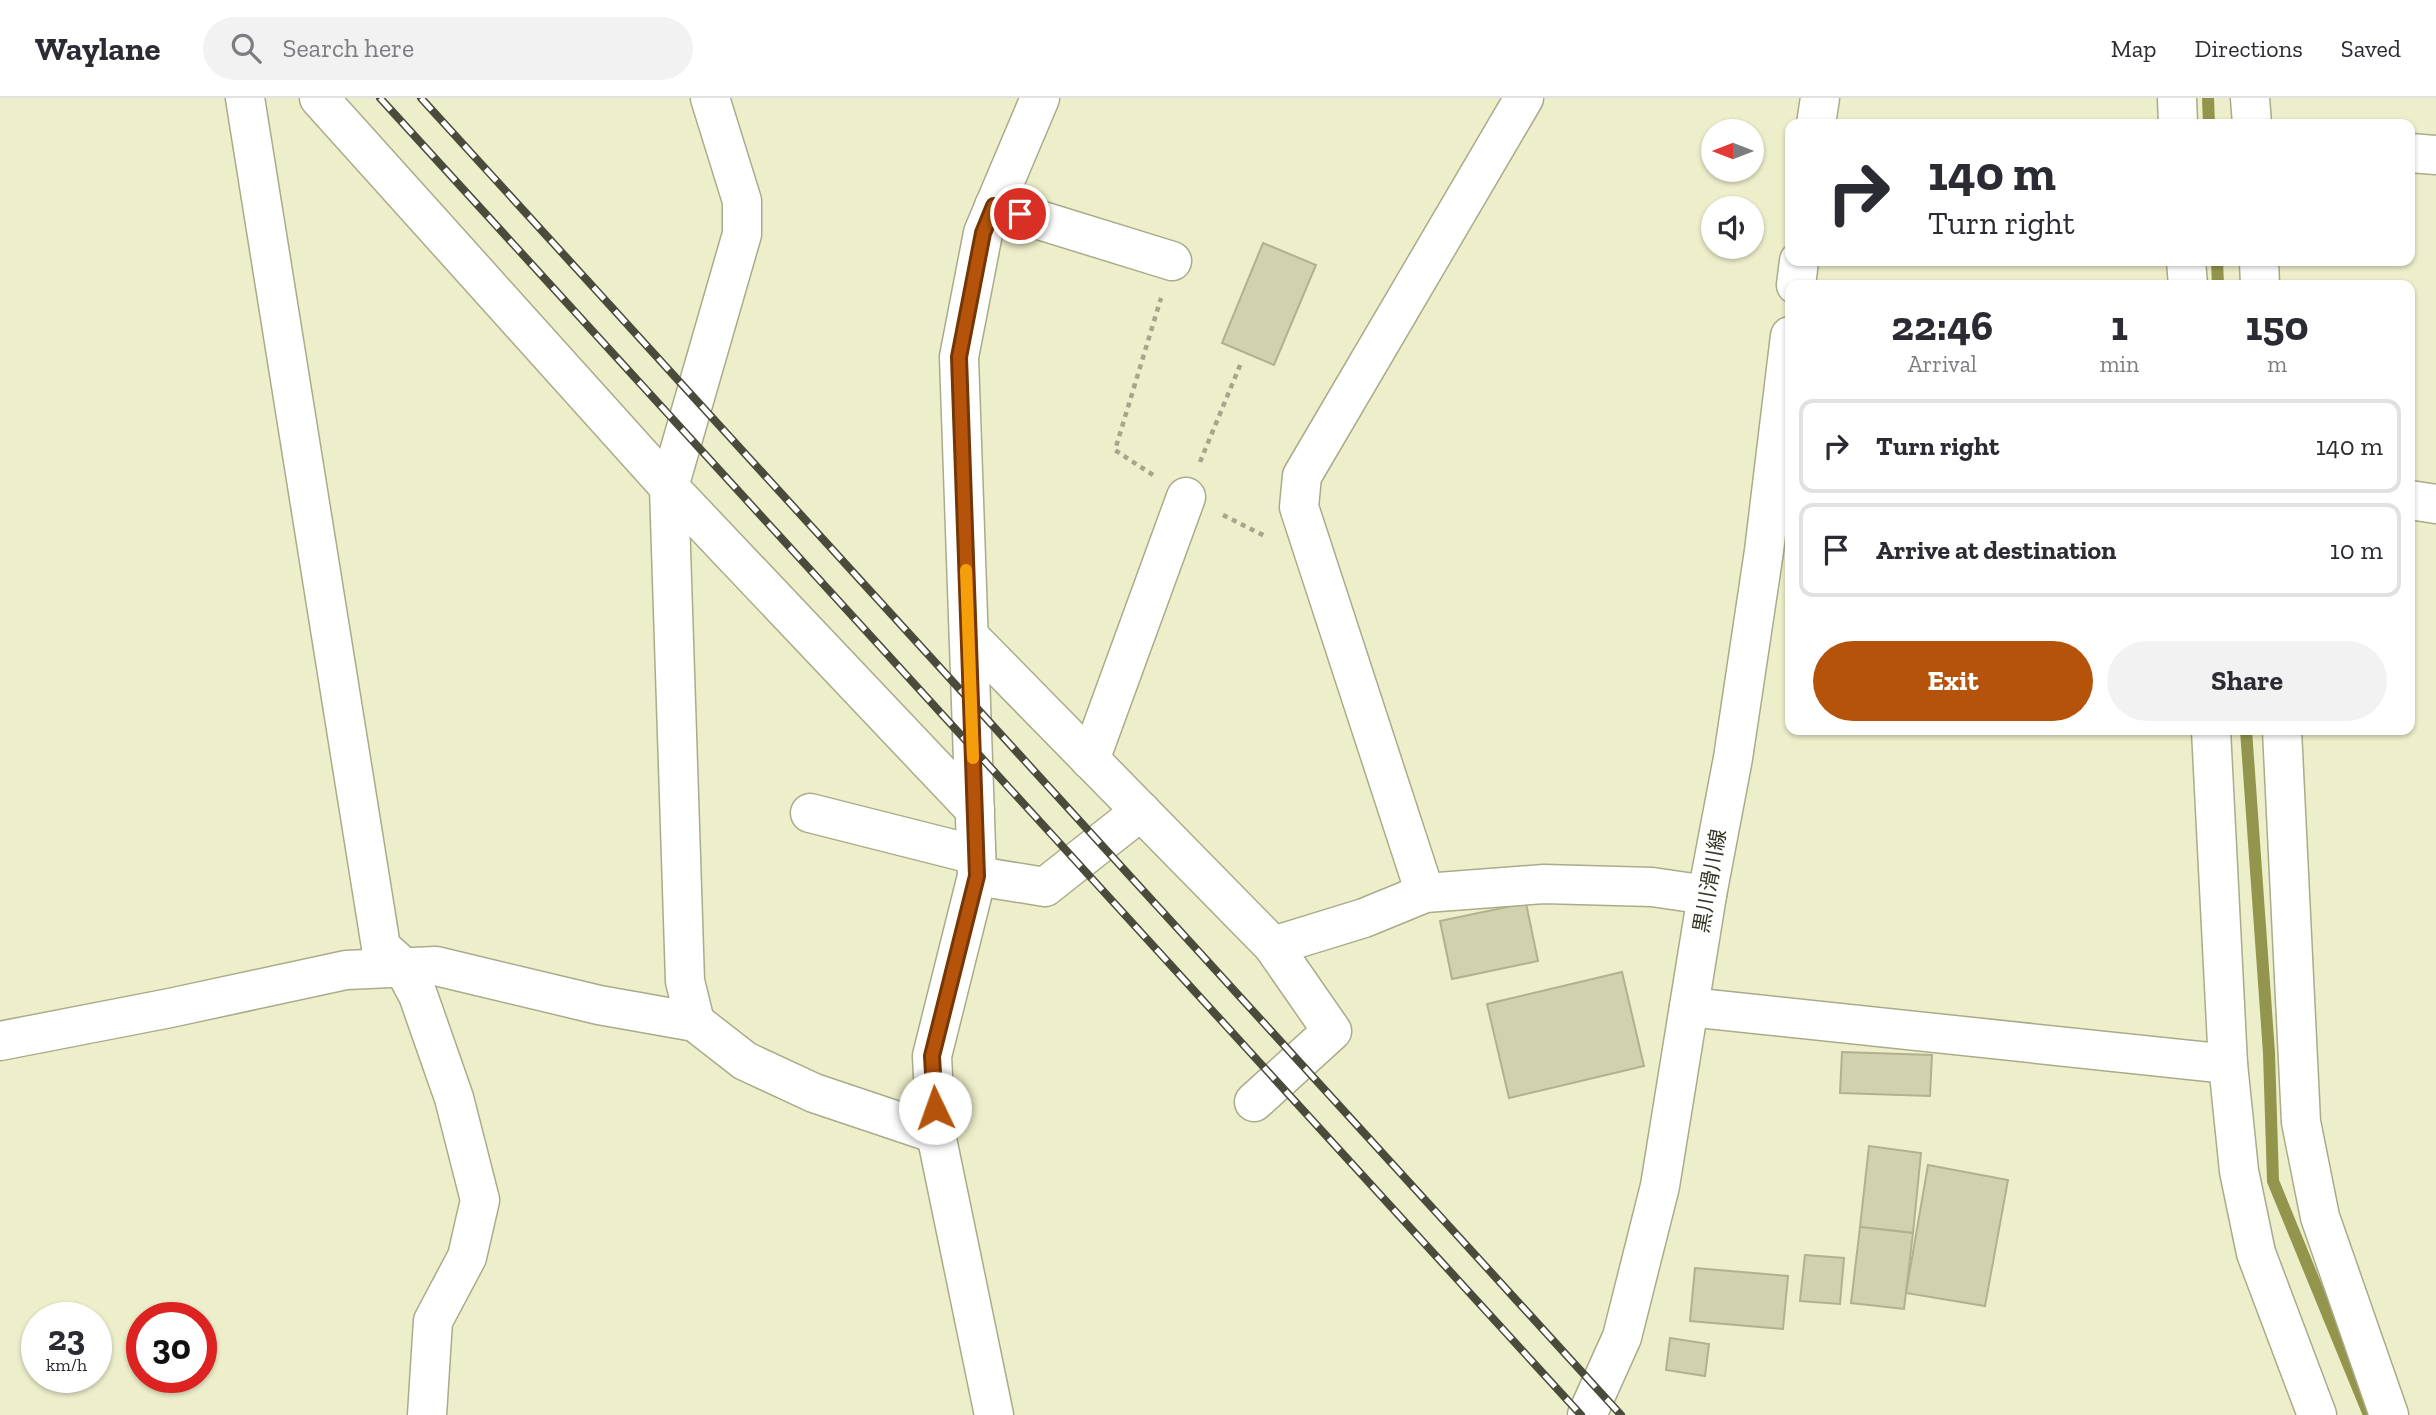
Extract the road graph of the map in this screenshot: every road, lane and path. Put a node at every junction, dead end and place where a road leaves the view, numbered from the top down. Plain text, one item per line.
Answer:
1 (244, 98) edge
2 (319, 98) edge
3 (710, 98) edge
4 (1040, 98) edge
5 (1524, 98) edge
6 (1820, 98) edge
7 (2177, 98) edge
8 (2250, 98) edge
9 (1817, 119) edge
10 (2178, 119) edge
11 (2252, 119) edge
12 (2415, 153) edge
13 (2436, 155) edge
14 (994, 206) junction
15 (1172, 261) joint
16 (1241, 363) dead end
17 (1785, 391) edge
18 (670, 487) junction
19 (1186, 497) junction
20 (2415, 501) edge
21 (2436, 504) edge
22 (1306, 528) junction
23 (969, 636) junction
24 (2211, 735) edge
25 (2282, 735) edge
26 (1090, 760) junction
27 (975, 810) junction
28 (1141, 811) junction
29 (810, 813) dead end
30 (977, 865) junction
31 (1426, 894) junction
32 (1707, 895) junction
33 (1273, 946) junction
34 (403, 967) junction
35 (1689, 1007) junction
36 (695, 1023) junction
37 (0, 1041) edge
38 (2228, 1064) junction
39 (1254, 1102) dead end
40 (936, 1134) junction
41 (427, 1415) edge
42 (994, 1415) edge
43 (1587, 1415) edge
44 (2317, 1415) edge
45 (2389, 1415) edge

1 - 34 street
2 - 18 street
3 - 18 street
4 - 14 street
5 - 22 street
6 - 9 street
7 - 10 street
8 - 11 street
12 - 13 street
14 - 15 street
14 - 23 street
15 - 19 path
16 - 19 path
17 - 32 street, 黒川滑川線
18 - 27 street
18 - 36 street
19 - 22 path
19 - 26 street
20 - 21 street
22 - 31 street
23 - 26 street
23 - 27 street
24 - 38 street
25 - 45 street
26 - 28 street
27 - 30 street
28 - 30 street
28 - 33 street
29 - 30 street
30 - 40 street
31 - 32 street
31 - 33 street
32 - 35 street, 黒川滑川線
33 - 39 street
34 - 36 street
34 - 37 street
34 - 41 street
35 - 38 street
35 - 43 street, 黒川滑川線
36 - 40 street
38 - 44 street
40 - 42 street

